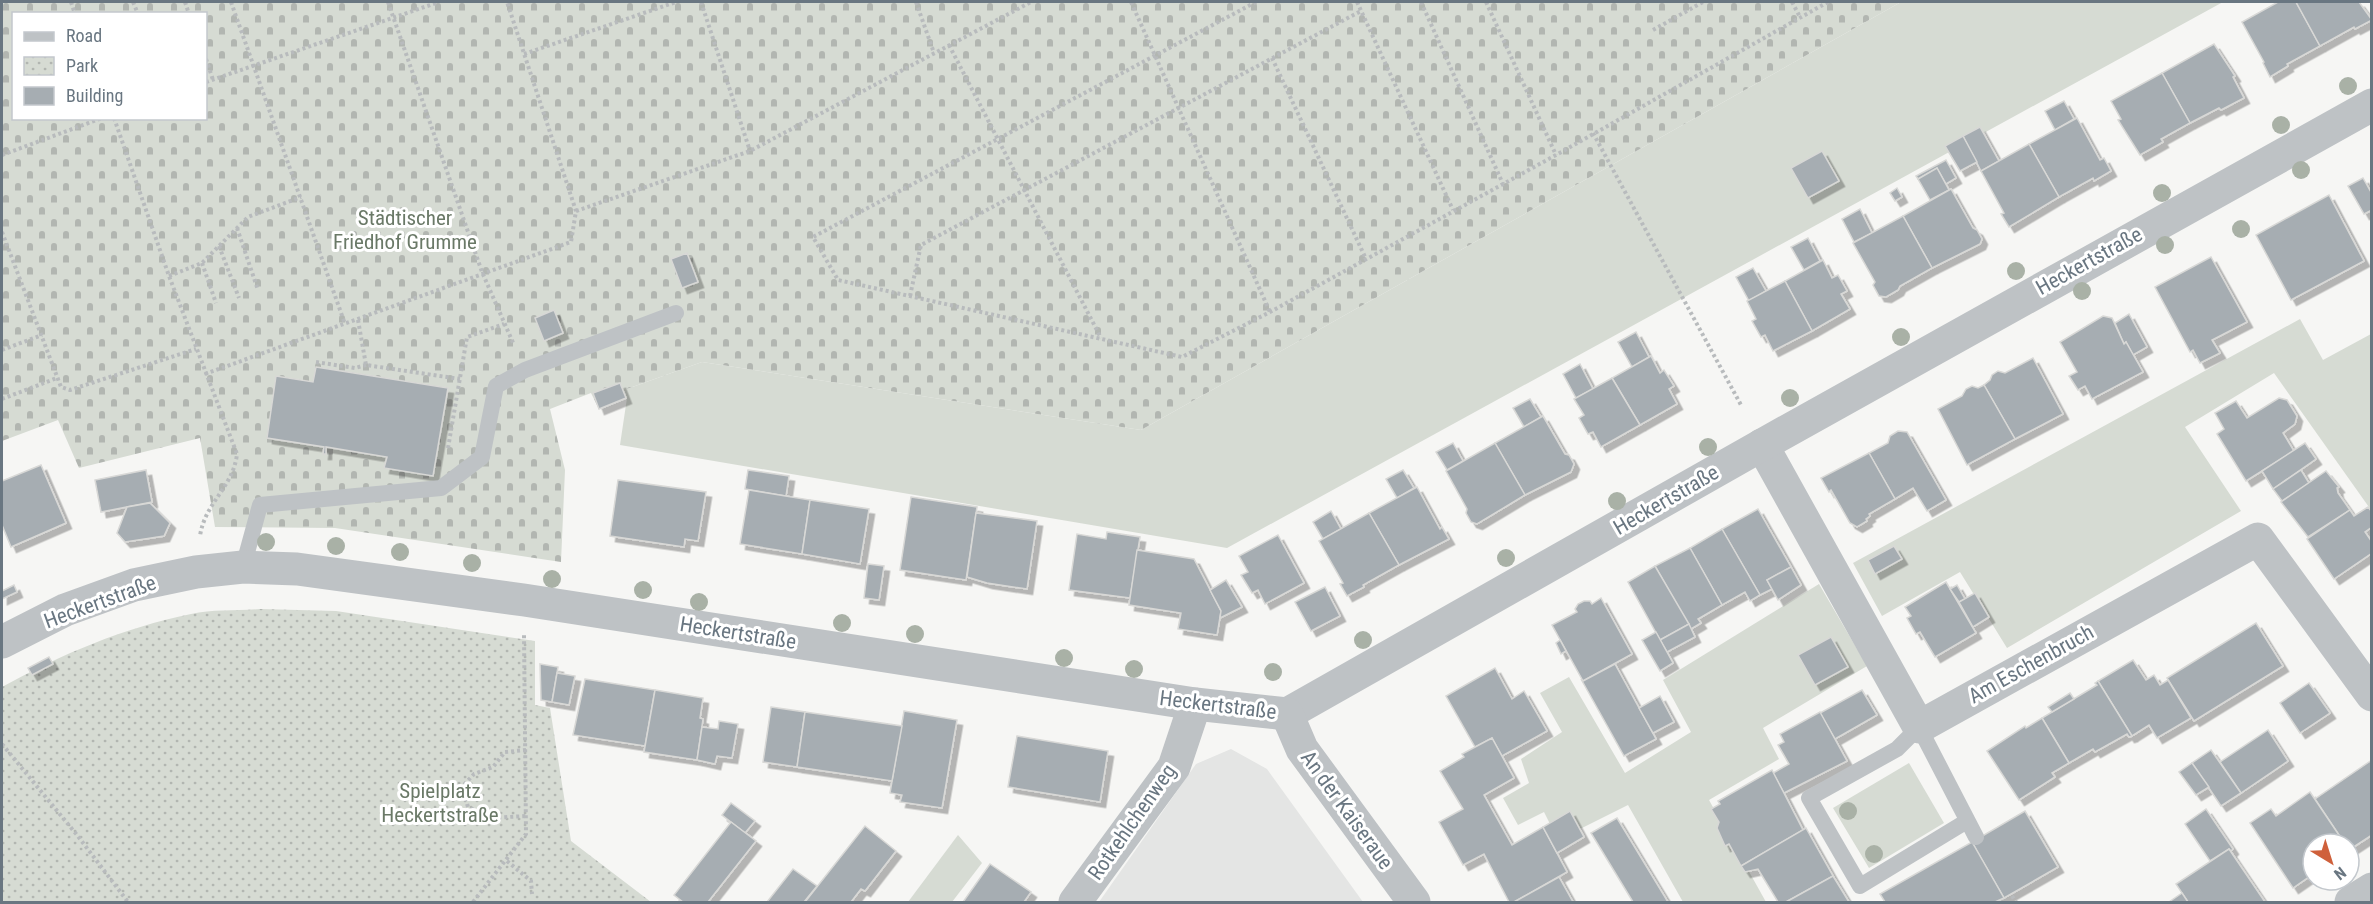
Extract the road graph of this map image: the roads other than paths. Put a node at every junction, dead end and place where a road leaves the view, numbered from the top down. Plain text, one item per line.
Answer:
1 (2372, 105) edge
2 (676, 313) dead end
3 (1762, 445) junction
4 (243, 567) junction
5 (2, 642) edge
6 (2372, 695) edge
7 (1195, 704) junction
8 (1287, 714) junction
9 (1919, 727) junction
10 (1967, 821) junction
11 (1976, 837) dead end
12 (2372, 889) edge
13 (1075, 903) edge
14 (1414, 903) edge
15 (2351, 903) edge

1 - 3 street, Heckertstraße
2 - 4 lane
3 - 8 street, Heckertstraße
3 - 9 street
4 - 5 street, Heckertstraße
4 - 7 street, Heckertstraße
6 - 9 street, Am Eschenbruch
7 - 8 street, Heckertstraße
7 - 13 street, Rotkehlchenweg
8 - 14 street, An der Kaiseraue
9 - 10 lane
9 - 10 lane
10 - 11 lane
12 - 15 street

